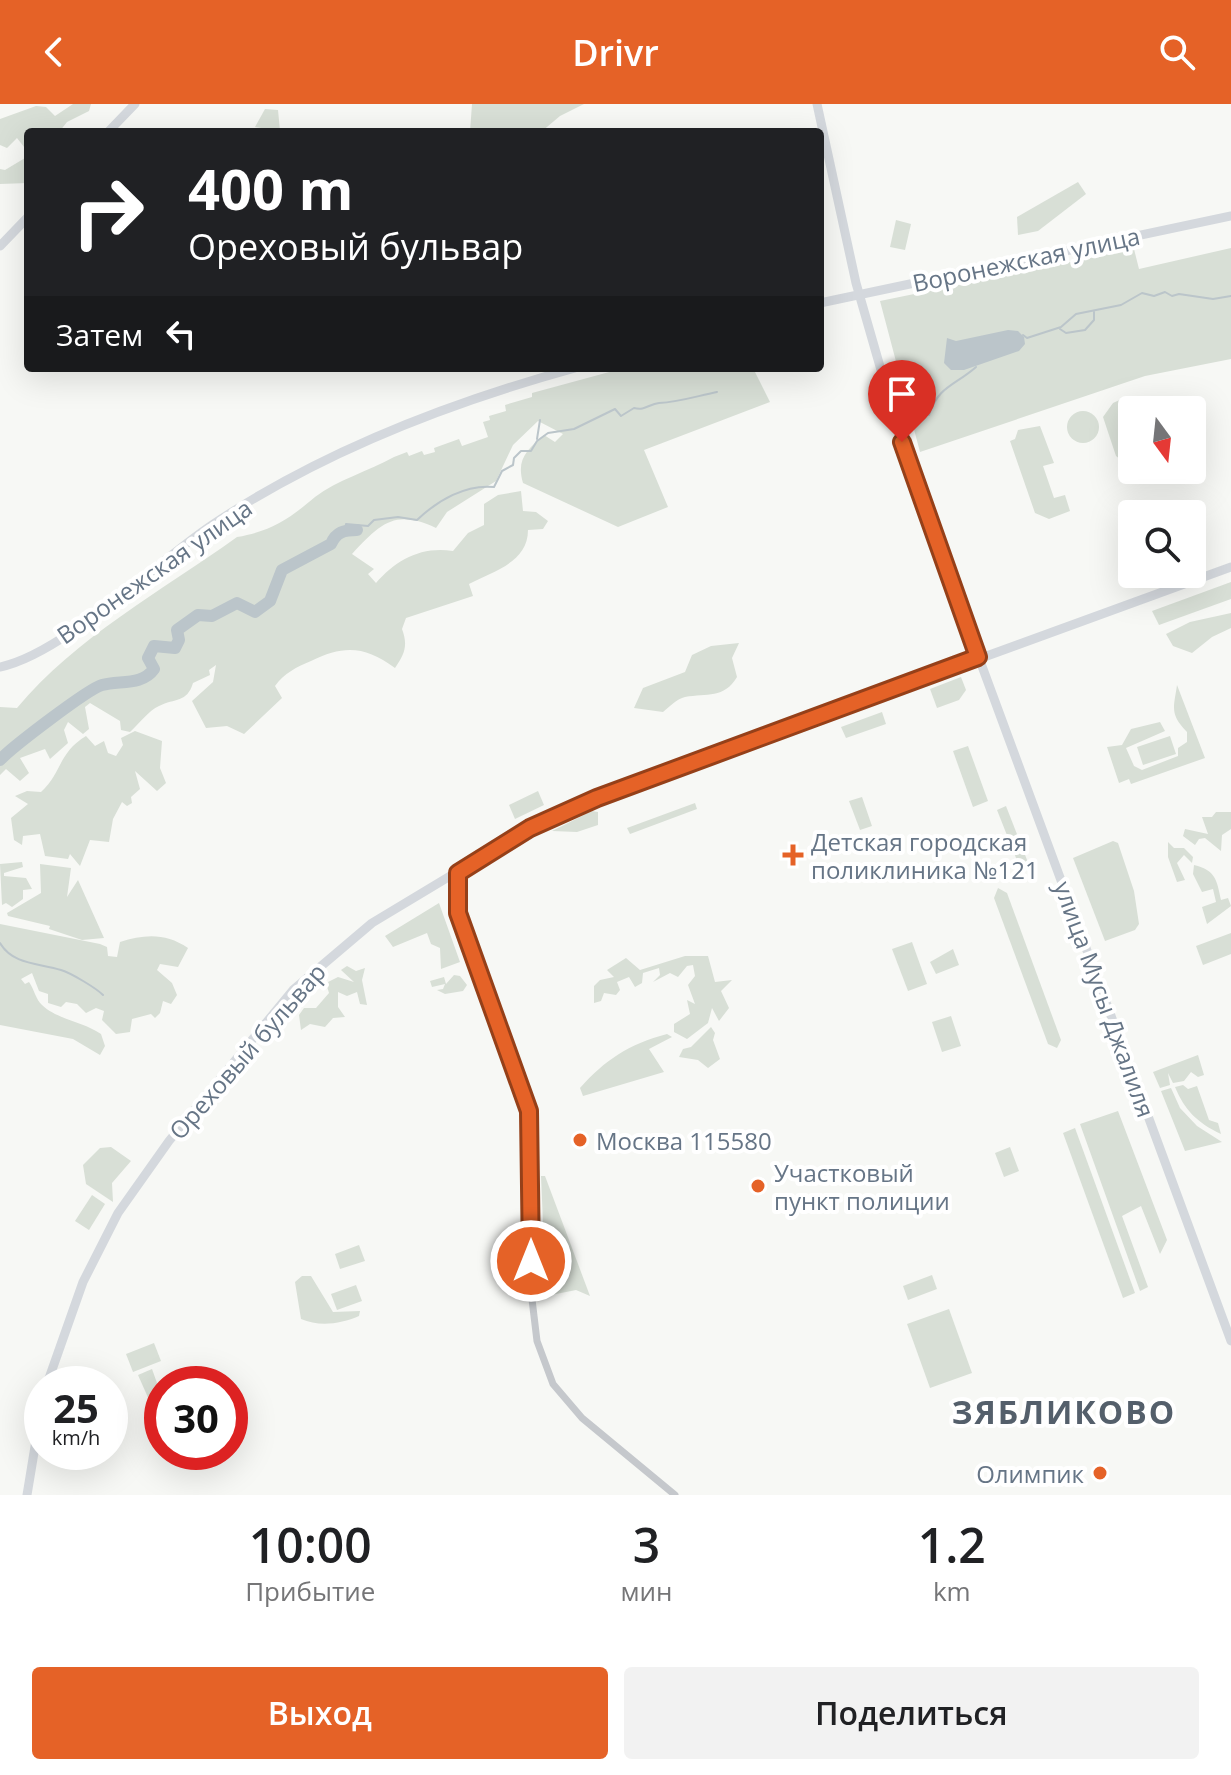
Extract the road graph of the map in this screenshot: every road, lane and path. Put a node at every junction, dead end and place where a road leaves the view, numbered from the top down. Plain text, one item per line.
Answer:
1 (135, 104) edge
2 (817, 104) edge
3 (112, 128) edge
4 (822, 128) edge
5 (824, 136) edge
6 (1231, 216) edge
7 (24, 221) edge
8 (0, 246) edge
9 (859, 293) junction
10 (824, 302) edge
11 (562, 372) edge
12 (1231, 567) edge
13 (978, 657) junction
14 (0, 667) edge
15 (458, 873) junction
16 (1231, 1341) edge
17 (53, 1366) edge
18 (31, 1470) edge
19 (27, 1495) edge
20 (675, 1495) edge

1 - 3 street
2 - 4 street, улица Мусы Джалиля
5 - 9 street, улица Мусы Джалиля
6 - 9 street, Воронежская улица
7 - 8 street
9 - 10 street, Воронежская улица
9 - 13 street, улица Мусы Джалиля
11 - 14 street, Воронежская улица
12 - 13 street, Ореховый бульвар
13 - 15 street, Ореховый бульвар
13 - 16 street, улица Мусы Джалиля
15 - 17 street, Ореховый бульвар
15 - 20 street
18 - 19 street

